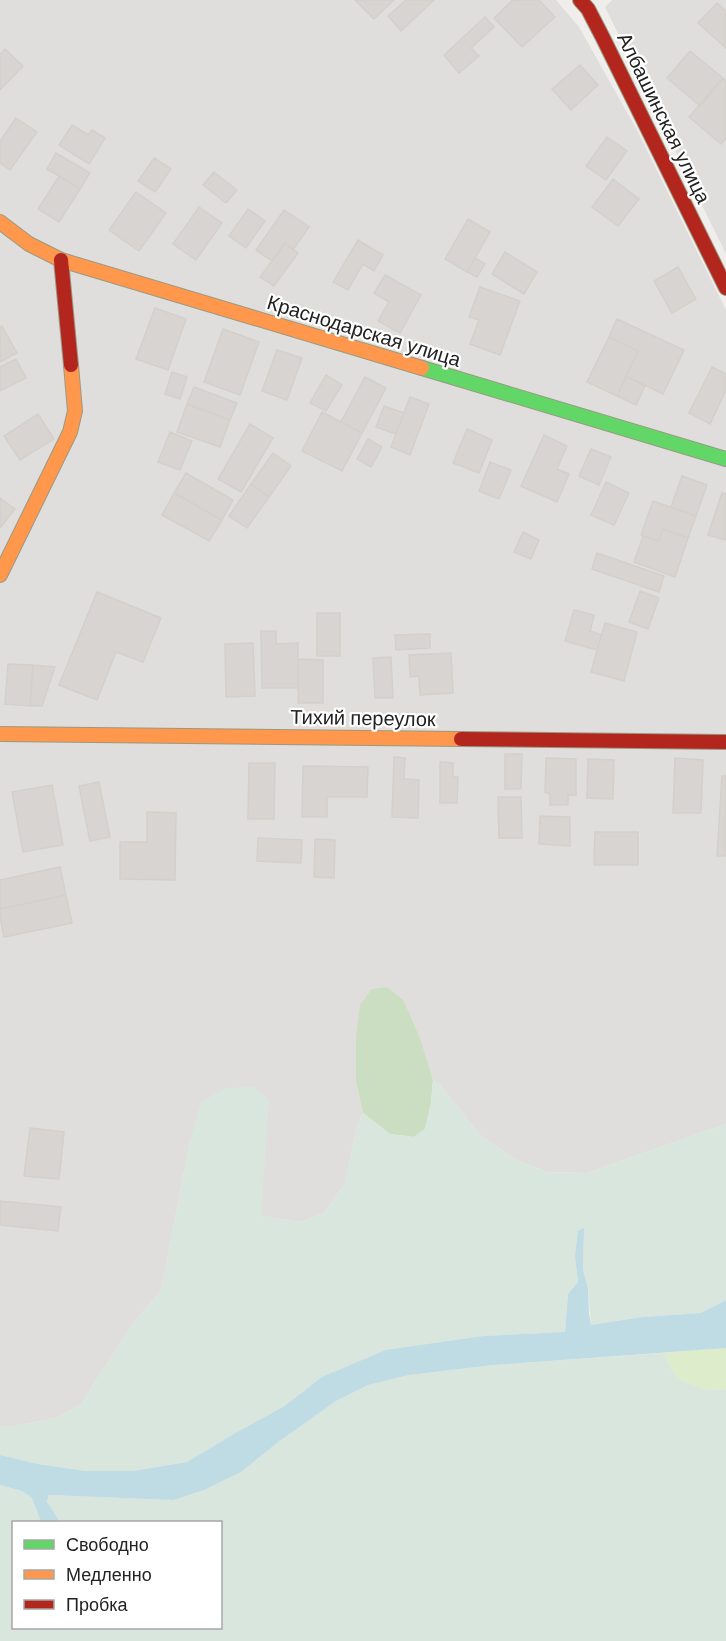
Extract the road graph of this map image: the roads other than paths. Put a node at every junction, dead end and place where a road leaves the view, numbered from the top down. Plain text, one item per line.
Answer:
1 (588, 3) edge
2 (0, 222) edge
3 (61, 260) junction
4 (726, 288) edge
5 (726, 459) edge
6 (0, 575) edge
7 (0, 734) edge
8 (726, 742) edge

1 - 4 street, Албашинская улица
2 - 3 street, Краснодарская улица
3 - 5 street, Краснодарская улица
3 - 6 street
7 - 8 street, Тихий переулок

